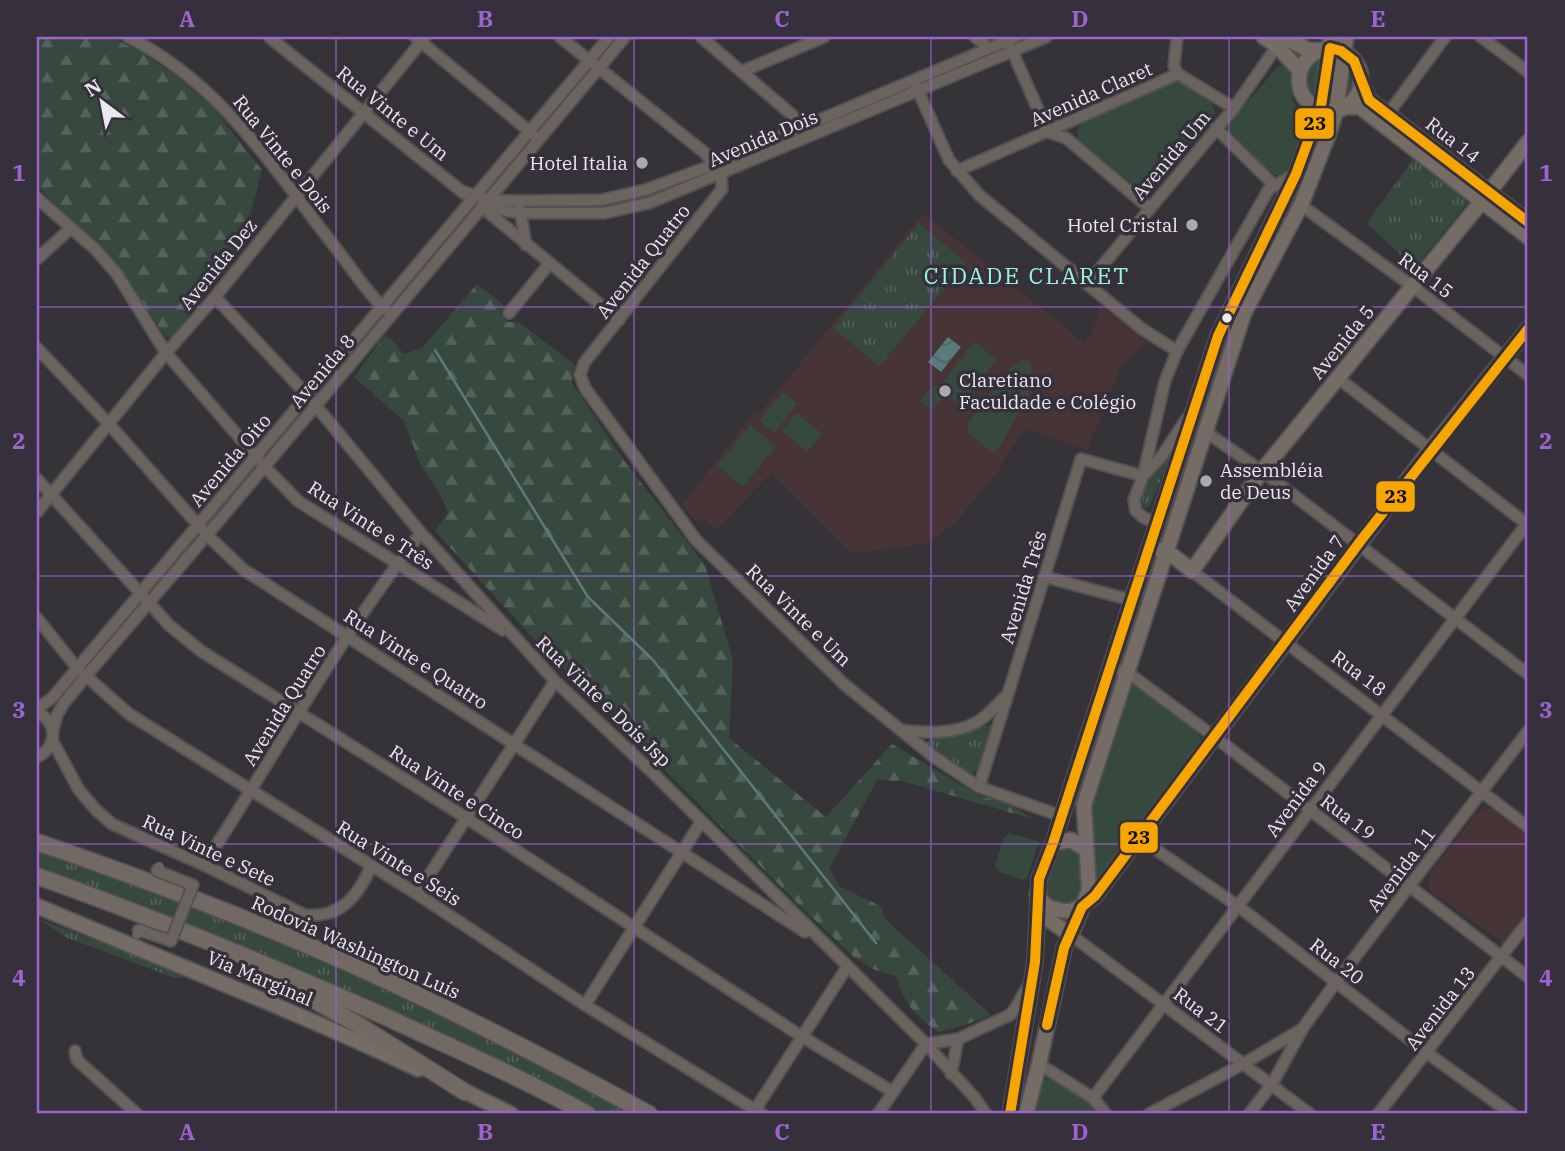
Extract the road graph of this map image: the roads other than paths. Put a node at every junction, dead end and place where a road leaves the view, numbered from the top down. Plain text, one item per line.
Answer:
1 (128, 37) edge
2 (269, 37) edge
3 (560, 37) edge
4 (609, 37) edge
5 (625, 37) edge
6 (701, 37) edge
7 (824, 37) edge
8 (975, 37) edge
9 (1046, 37) edge
10 (1177, 37) edge
11 (1264, 37) edge
12 (1445, 37) edge
13 (1481, 37) edge
14 (420, 38) edge
15 (1012, 39) edge
16 (1281, 42) edge
17 (1334, 44) edge
18 (989, 48) junction
19 (1013, 52) junction
20 (589, 60) junction
21 (599, 67) junction
22 (743, 71) junction
23 (1300, 71) junction
24 (1528, 72) edge
25 (1178, 74) junction
26 (1361, 82) junction
27 (916, 86) junction
28 (1234, 108) junction
29 (1320, 109) junction
30 (1341, 109) junction
31 (364, 111) junction
32 (1388, 114) junction
33 (805, 126) junction
34 (820, 126) junction
35 (1216, 128) junction
36 (530, 131) junction
37 (1048, 132) junction
38 (807, 138) junction
39 (539, 139) junction
40 (1528, 142) edge
41 (713, 165) junction
42 (957, 171) junction
43 (721, 174) junction
44 (1296, 174) junction
45 (1275, 186) junction
46 (295, 196) junction
47 (474, 197) junction
48 (1486, 197) junction
49 (37, 198) edge
50 (517, 201) junction
51 (485, 204) junction
52 (1301, 205) junction
53 (1149, 208) junction
54 (520, 213) junction
55 (1528, 222) edge
56 (70, 229) junction
57 (1528, 237) edge
58 (526, 244) junction
59 (37, 259) edge
60 (550, 263) junction
61 (412, 271) junction
62 (422, 278) junction
63 (1087, 284) junction
64 (1412, 286) junction
65 (215, 297) junction
66 (382, 307) junction
67 (509, 313) dead end
68 (391, 315) junction
69 (619, 320) junction
70 (1528, 330) edge
71 (37, 348) edge
72 (1177, 351) junction
73 (166, 353) junction
74 (1505, 357) junction
75 (582, 366) joint
76 (1528, 375) edge
77 (1338, 378) junction
78 (307, 395) junction
79 (1196, 401) junction
80 (316, 406) junction
81 (108, 423) junction
82 (1206, 432) junction
83 (1430, 450) junction
84 (256, 456) junction
85 (265, 467) junction
86 (1262, 471) junction
87 (1143, 475) junction
88 (37, 480) edge
89 (51, 495) junction
90 (37, 512) edge
91 (1157, 522) junction
92 (1528, 523) edge
93 (198, 525) junction
94 (421, 533) junction
95 (207, 535) junction
96 (1358, 544) junction
97 (1147, 551) junction
98 (1167, 551) junction
99 (397, 564) junction
100 (1192, 571) junction
101 (1045, 577) junction
102 (140, 594) junction
103 (1131, 600) junction
104 (149, 604) junction
105 (1454, 617) junction
106 (37, 618) edge
107 (1121, 632) junction
108 (348, 637) junction
109 (515, 637) junction
110 (1138, 640) junction
111 (1286, 643) junction
112 (1110, 667) junction
113 (82, 672) junction
114 (1127, 672) junction
115 (1528, 674) edge
116 (555, 681) junction
117 (1101, 693) junction
118 (1008, 694) junction
119 (1119, 697) junction
120 (37, 710) edge
121 (299, 712) junction
122 (1382, 714) junction
123 (900, 730) junction
124 (1528, 731) edge
125 (52, 735) junction
126 (1216, 737) junction
127 (515, 743) junction
128 (37, 757) edge
129 (979, 787) junction
130 (252, 789) junction
131 (1482, 791) junction
132 (1310, 809) junction
133 (1061, 816) junction
134 (468, 819) junction
135 (701, 822) junction
136 (1528, 827) edge
137 (1139, 838) junction
138 (37, 842) edge
139 (1053, 843) junction
140 (1085, 849) junction
141 (682, 854) junction
142 (204, 865) junction
143 (159, 867) dead end
144 (371, 867) junction
145 (37, 876) edge
146 (1410, 886) junction
147 (417, 894) junction
148 (1037, 894) junction
149 (37, 906) edge
150 (1238, 906) junction
151 (1082, 907) junction
152 (1528, 922) edge
153 (635, 927) junction
154 (137, 934) dead end
155 (1071, 935) junction
156 (202, 939) junction
157 (823, 943) junction
158 (1501, 958) junction
159 (847, 967) junction
160 (1528, 977) edge
161 (1032, 982) junction
162 (1336, 982) junction
163 (1163, 1003) junction
164 (585, 1005) junction
165 (1303, 1028) junction
166 (801, 1036) junction
167 (958, 1040) junction
168 (926, 1045) junction
169 (75, 1051) dead end
170 (1427, 1053) junction
171 (1040, 1064) junction
172 (1243, 1064) junction
173 (951, 1074) junction
174 (1272, 1084) junction
175 (465, 1092) junction
176 (893, 1092) junction
177 (1093, 1098) junction
178 (759, 1112) edge
179 (137, 1114) edge
180 (511, 1114) edge
181 (586, 1114) edge
182 (649, 1114) edge
183 (878, 1114) edge
184 (986, 1114) edge
185 (1010, 1114) edge
186 (1026, 1114) edge
187 (1106, 1114) edge
188 (1149, 1114) edge
189 (1249, 1114) edge
190 (1310, 1114) edge
191 (1378, 1114) edge
192 (1512, 1114) edge

1 - 46 street, Rua Vinte e Dois
2 - 31 street, Rua Vinte e Um
3 - 20 street
4 - 20 street, Avenida Oito
5 - 21 street, Avenida 8
6 - 22 street
7 - 22 street
8 - 18 street
9 - 19 street, Avenida Dois
10 - 25 street
11 - 16 main road
12 - 32 street
13 - 24 street
14 - 31 street, Avenida Dez
14 - 36 street
15 - 18 street, Avenida Dois
15 - 19 street
16 - 17 main road
16 - 23 main road
16 - 28 street, Avenida Um
17 - 23 main road
17 - 26 main road, Rua 14
17 - 29 main road
17 - 30 main road
18 - 27 street, Avenida Dois
19 - 27 street, Avenida Dois
19 - 37 street
20 - 21 street
20 - 36 street, Avenida Oito
21 - 39 street, Avenida 8
21 - 41 street
22 - 33 street
23 - 29 main road
25 - 28 street, Avenida Claret
25 - 37 street, Avenida Claret
26 - 30 main road
26 - 32 main road, Rua 14
27 - 34 street, Avenida Dois
27 - 42 street
28 - 35 street, Avenida Um
29 - 30 main road, Rua 14
29 - 44 main road
30 - 48 main road, Rua 14
30 - 52 main road
31 - 46 street, Avenida Dez
31 - 47 street, Rua Vinte e Um
32 - 48 main road, Rua 14
33 - 34 street, Avenida Dois
33 - 38 street
33 - 41 street, Avenida Dois
34 - 38 street, Avenida Dois
35 - 45 street
35 - 53 street, Avenida Um
36 - 39 street
36 - 47 street, Avenida Oito
37 - 42 street, Avenida Claret
37 - 53 street
38 - 43 street, Avenida Dois
39 - 51 street, Avenida 8
40 - 48 main road, Avenida 5
41 - 43 street
41 - 50 street, Avenida Dois
42 - 63 street
43 - 54 street, Avenida Dois
43 - 69 street, Avenida Quatro
44 - 45 street
44 - 79 main road
45 - 72 street
46 - 65 street, Avenida Dez
46 - 66 street, Rua Vinte e Dois
47 - 51 street, Rua Vinte e Um
47 - 61 street, Avenida Oito
48 - 55 main road, Rua 14
48 - 57 main road, Rua 14
48 - 64 main road, Avenida 5
49 - 56 street, Rua Vinte e Três
50 - 51 street, Avenida Dois
50 - 54 street
51 - 54 street, Avenida Dois
51 - 58 street
51 - 62 street, Avenida 8
52 - 64 street, Rua 15
52 - 82 main road
53 - 63 street, Avenida Um
54 - 58 street
56 - 59 street
56 - 73 street, Rua Vinte e Três
58 - 60 street
60 - 67 street
60 - 69 street
61 - 62 street
61 - 66 street, Avenida Oito
62 - 68 street, Avenida 8
63 - 72 street
64 - 74 street, Rua 15
64 - 77 main road, Avenida 5
65 - 73 street, Avenida Dez
65 - 78 street, Rua Vinte e Dois Jsp
66 - 68 street, Rua Vinte e Dois
66 - 78 street, Avenida Oito
68 - 80 street, Avenida 8
69 - 75 street, Avenida Quatro
70 - 74 main road, Avenida 7
71 - 81 street, Rua Vinte e Quatro
72 - 87 street
73 - 81 street, Avenida Dez
73 - 84 street, Rua Vinte e Três
74 - 76 street, Rua 15
74 - 83 main road, Avenida 7
75 - 123 street, Rua Vinte e Um
77 - 83 street
77 - 86 main road, Avenida 5
78 - 80 street, Rua Vinte e Dois Jsp
78 - 84 street, Avenida Oito
79 - 87 street
79 - 91 main road
80 - 85 street, Avenida 8
80 - 94 street, Rua Vinte e Dois Jsp
81 - 89 street, Avenida Dez
81 - 93 street, Rua Vinte e Quatro
82 - 86 street
82 - 98 main road
83 - 92 street
83 - 96 main road, Avenida 7
84 - 85 street, Rua Vinte e Três
84 - 93 street, Avenida Oito
85 - 95 street, Avenida 8
85 - 99 street, Rua Vinte e Três
86 - 96 street
86 - 100 main road, Avenida 5
87 - 91 street
87 - 101 street, Avenida Três
88 - 89 street, Rua Vinte e Cinco
89 - 90 street, Avenida Dez
89 - 102 street, Rua Vinte e Cinco
91 - 97 main road
92 - 105 street, Avenida 9
93 - 95 street, Rua Vinte e Quatro
93 - 102 street, Avenida Oito
94 - 99 street, Avenida Quatro
94 - 109 street, Rua Vinte e Dois Jsp
95 - 104 street, Avenida 8
95 - 108 street, Rua Vinte e Quatro
96 - 105 street
96 - 111 main road, Avenida 7
97 - 98 main road
97 - 103 main road
98 - 100 main road, Rua 18
98 - 110 main road
99 - 108 street, Avenida Quatro
99 - 109 street, Rua Vinte e Três
100 - 111 street, Rua 18
101 - 103 street
101 - 118 street, Avenida Três
102 - 104 street, Rua Vinte e Cinco
102 - 113 street, Avenida Oito
103 - 107 main road
104 - 113 street, Avenida 8
104 - 121 street, Rua Vinte e Cinco
105 - 115 street
105 - 122 street, Avenida 9
106 - 113 street, Rua Vinte e Seis
107 - 110 main road
107 - 112 main road
108 - 121 street, Avenida Quatro
108 - 127 street, Rua Vinte e Quatro
109 - 116 street, Rua Vinte e Dois Jsp
110 - 114 main road
111 - 122 street, Rua 18
111 - 126 main road, Avenida 7
112 - 114 street, Rua 19
112 - 117 main road
113 - 120 street, Avenida Oito
113 - 125 street, Avenida 8
113 - 130 street, Rua Vinte e Seis
114 - 119 main road
114 - 126 street, Rua 19
116 - 127 street
116 - 135 street, Rua Vinte e Dois Jsp
117 - 119 main road
117 - 133 main road
118 - 123 street
118 - 129 street, Avenida Três
119 - 140 main road
120 - 125 street, Rua Vinte e Sete
121 - 130 street, Avenida Quatro
121 - 134 street, Rua Vinte e Cinco
122 - 131 street, Rua 18
122 - 132 street, Avenida 9
123 - 129 street, Rua Vinte e Um
124 - 131 street, Avenida 11
125 - 128 street, Avenida 8
125 - 142 street, Rua Vinte e Sete
126 - 132 street, Rua 19
126 - 137 main road, Avenida 7
127 - 134 street
127 - 141 street, Rua Vinte e Quatro
129 - 133 street, Rua Vinte e Um
130 - 142 street, Avenida Quatro
130 - 144 street, Rua Vinte e Seis
131 - 136 street, Rua 18
131 - 146 street, Avenida 11
132 - 146 street, Rua 19
132 - 150 street, Avenida 9
133 - 139 main road
133 - 140 main road
134 - 147 street
134 - 153 street, Rua Vinte e Cinco
135 - 141 street
135 - 157 street, Rua Vinte e Dois Jsp
137 - 150 street, Rua 20
137 - 151 main road, Avenida 7
138 - 182 highway, Rodovia Washington Luís
139 - 140 main road
139 - 148 main road
140 - 151 main road
141 - 153 street
141 - 157 street, Rua Vinte e Quatro
142 - 144 street, Rua Vinte e Sete
143 - 154 street, bridge
144 - 147 street, Rua Vinte e Seis
145 - 156 highway
146 - 158 street, Rua 19
146 - 162 street, Avenida 11
147 - 164 street, Rua Vinte e Seis
148 - 151 main road
148 - 155 main road
148 - 161 main road
149 - 175 main road, Via Marginal
150 - 162 street, Rua 20
150 - 163 street, Avenida 9
151 - 155 main road
152 - 158 street, Avenida 13
153 - 164 street
153 - 166 street, Rua Vinte e Cinco
155 - 163 street, Rua 21
155 - 171 main road
156 - 175 highway
156 - 181 highway
157 - 159 street, Rua Vinte e Dois Jsp
158 - 160 street, Rua 19
158 - 170 street, Avenida 13
159 - 166 street
159 - 168 street, Rua Vinte e Dois Jsp
161 - 167 street
161 - 185 main road
162 - 165 street, Avenida 11
162 - 170 street, Rua 20
163 - 172 street, Rua 21
163 - 177 street, Avenida 9
164 - 178 street, Rua Vinte e Seis
165 - 172 street, Avenida 11
165 - 174 street, Avenida 11
166 - 176 street, Rua Vinte e Cinco
166 - 178 street
167 - 168 street
167 - 173 street
168 - 173 street, Rua Vinte e Dois Jsp
168 - 176 street
169 - 179 street
170 - 191 street, Avenida 13
170 - 192 street, Rua 20
171 - 177 street
171 - 186 main road
172 - 174 street, Rua 21
172 - 188 street, Avenida 11
173 - 184 street, Rua Vinte e Dois Jsp
174 - 189 street, Avenida 11
174 - 190 street, Rua 21
175 - 180 main road, Via Marginal
176 - 183 street
177 - 187 street

